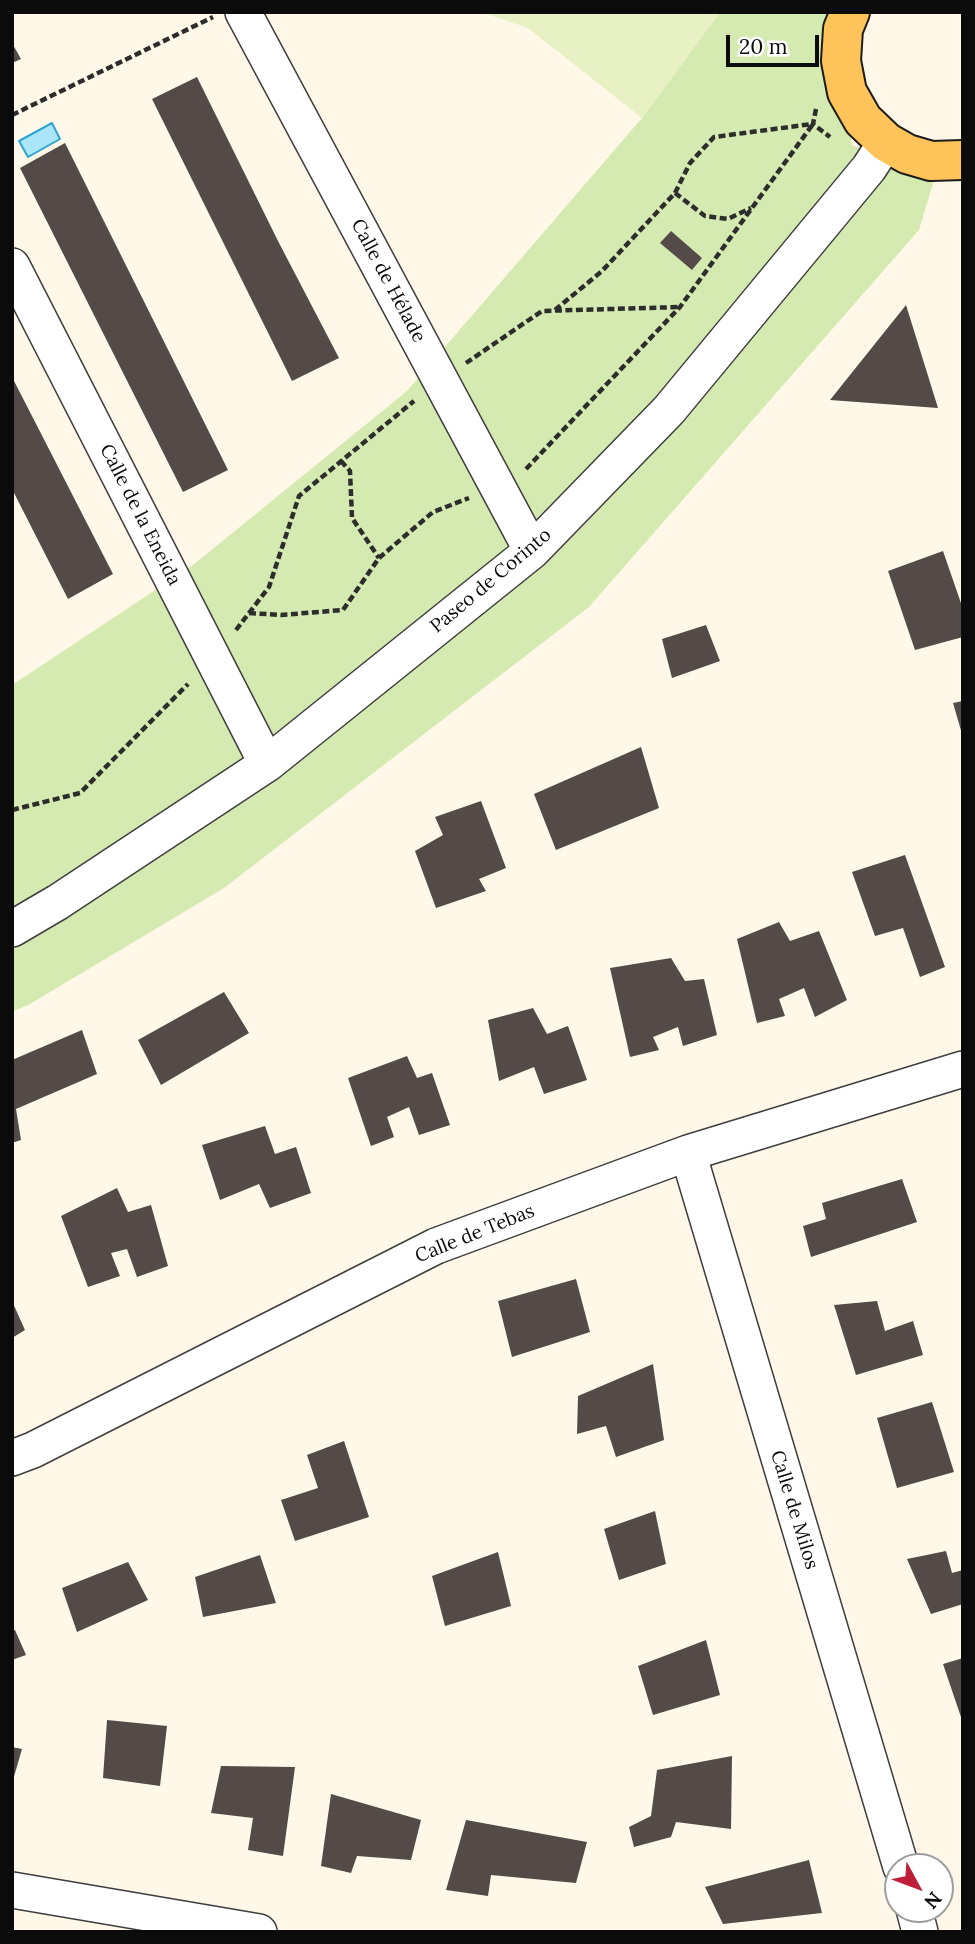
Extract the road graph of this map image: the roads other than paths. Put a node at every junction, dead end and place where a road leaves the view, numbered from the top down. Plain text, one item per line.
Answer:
1 (243, 12) edge
2 (850, 12) edge
3 (886, 142) junction
4 (960, 166) edge
5 (12, 267) edge
6 (532, 551) junction
7 (267, 764) junction
8 (12, 929) edge
9 (963, 1069) edge
10 (688, 1153) junction
11 (12, 1458) edge
12 (897, 1853) edge
13 (12, 1889) edge
14 (259, 1932) edge

1 - 6 street, Calle de Hélade
2 - 3 main road
3 - 4 main road
3 - 6 street, Paseo de Corinto
5 - 7 street, Calle de la Eneida
6 - 7 street, Paseo de Corinto
7 - 8 street, Paseo de Corinto
9 - 10 street, Calle de Tebas
10 - 11 street, Calle de Tebas
10 - 12 street, Calle de Milos
13 - 14 street

